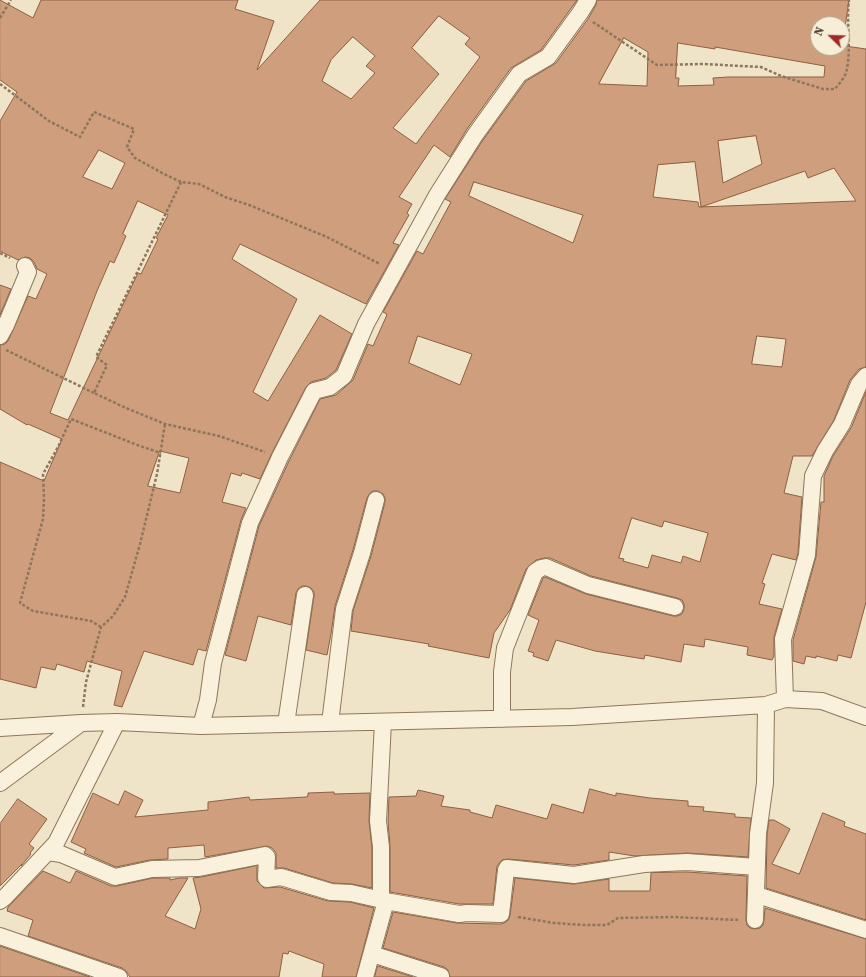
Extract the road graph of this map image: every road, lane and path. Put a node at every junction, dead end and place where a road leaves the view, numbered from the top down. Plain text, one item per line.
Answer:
1 (11, 0) edge
2 (849, 0) edge
3 (584, 7) edge
4 (0, 18) edge
5 (0, 84) edge
6 (181, 182) junction
7 (25, 266) dead end
8 (395, 272) junction
9 (0, 336) edge
10 (0, 347) edge
11 (866, 376) edge
12 (94, 393) junction
13 (165, 424) junction
14 (161, 453) junction
15 (280, 457) junction
16 (376, 500) dead end
17 (305, 595) dead end
18 (675, 607) dead end
19 (101, 627) junction
20 (785, 699) junction
21 (766, 705) junction
22 (866, 717) edge
23 (502, 719) junction
24 (117, 722) junction
25 (383, 722) junction
26 (81, 723) junction
27 (330, 723) junction
28 (286, 724) junction
29 (201, 726) junction
30 (0, 728) edge
31 (0, 783) edge
32 (48, 852) junction
33 (757, 867) junction
34 (756, 895) junction
35 (384, 900) junction
36 (0, 901) edge
37 (501, 914) junction
38 (755, 920) joint
39 (866, 930) edge
40 (0, 936) edge
41 (372, 954) junction
42 (441, 976) edge
43 (118, 977) edge
44 (365, 977) edge

1 - 4 path
2 - 3 path
3 - 8 street
5 - 6 path
6 - 8 path
6 - 12 path
7 - 9 street
8 - 15 street
10 - 12 path
11 - 20 street
12 - 13 path
13 - 14 path
13 - 15 path
14 - 19 path
14 - 19 path
15 - 29 street
16 - 27 street
17 - 28 street
18 - 23 street
19 - 26 path
20 - 21 street
20 - 22 street
21 - 23 street
21 - 33 street
23 - 25 street
24 - 26 street
24 - 29 street
24 - 32 street
25 - 27 street
25 - 35 street
26 - 30 street
26 - 31 street
27 - 28 street
28 - 29 street
32 - 35 street
32 - 36 street
33 - 34 street
33 - 37 street
34 - 38 street
34 - 39 street
35 - 37 street
35 - 41 street
37 - 38 path
40 - 43 street
41 - 42 street
41 - 44 street

